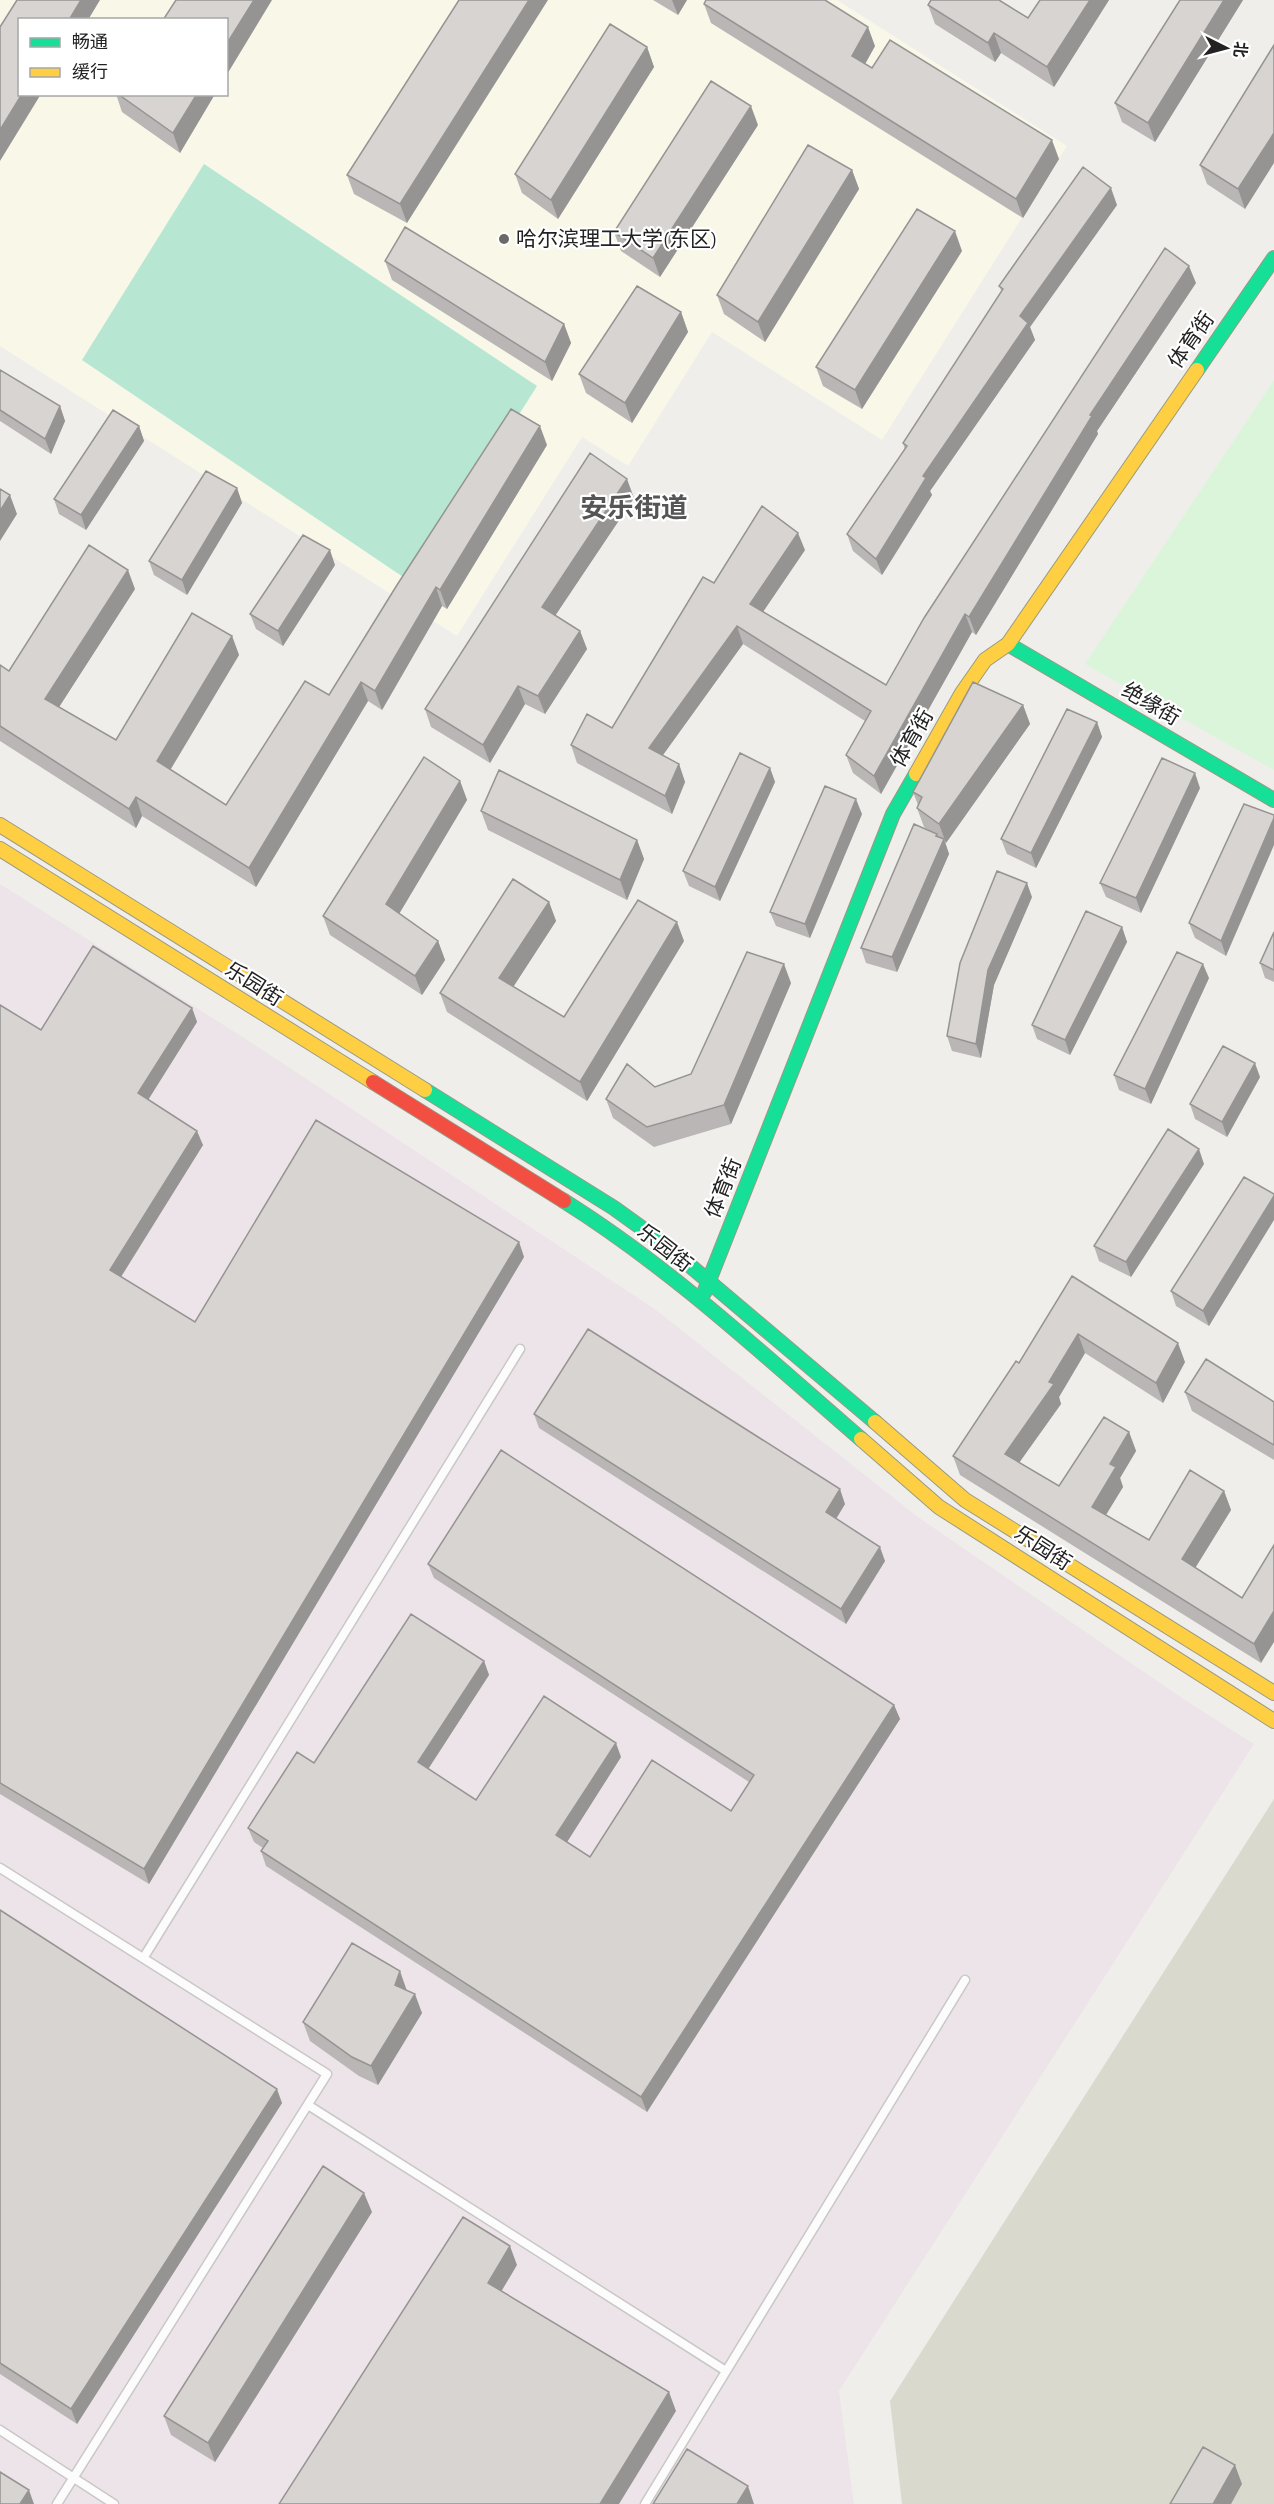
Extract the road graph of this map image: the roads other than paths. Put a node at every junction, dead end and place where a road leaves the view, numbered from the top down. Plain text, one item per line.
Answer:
1 (1274, 258) edge
2 (1008, 644) junction
3 (1274, 800) edge
4 (0, 825) edge
5 (0, 849) edge
6 (709, 1281) junction
7 (701, 1303) junction
8 (520, 1349) dead end
9 (1274, 1693) edge
10 (1274, 1720) edge
11 (0, 1868) edge
12 (144, 1957) junction
13 (965, 1980) dead end
14 (308, 2105) junction
15 (726, 2371) junction
16 (0, 2430) edge
17 (73, 2477) junction
18 (57, 2504) edge
19 (114, 2504) edge
20 (645, 2504) edge

1 - 2 main road, 体育街
2 - 3 main road, 绝缘街
2 - 6 main road, 体育街
4 - 6 main road, 乐园街
5 - 7 main road, 乐园街
6 - 7 main road, 体育街
6 - 9 main road, 乐园街
7 - 10 main road, 乐园街
8 - 12 lane
11 - 12 lane
12 - 14 lane
13 - 15 lane
14 - 15 lane
14 - 17 lane
15 - 20 lane
16 - 17 lane
17 - 18 lane
17 - 19 lane

